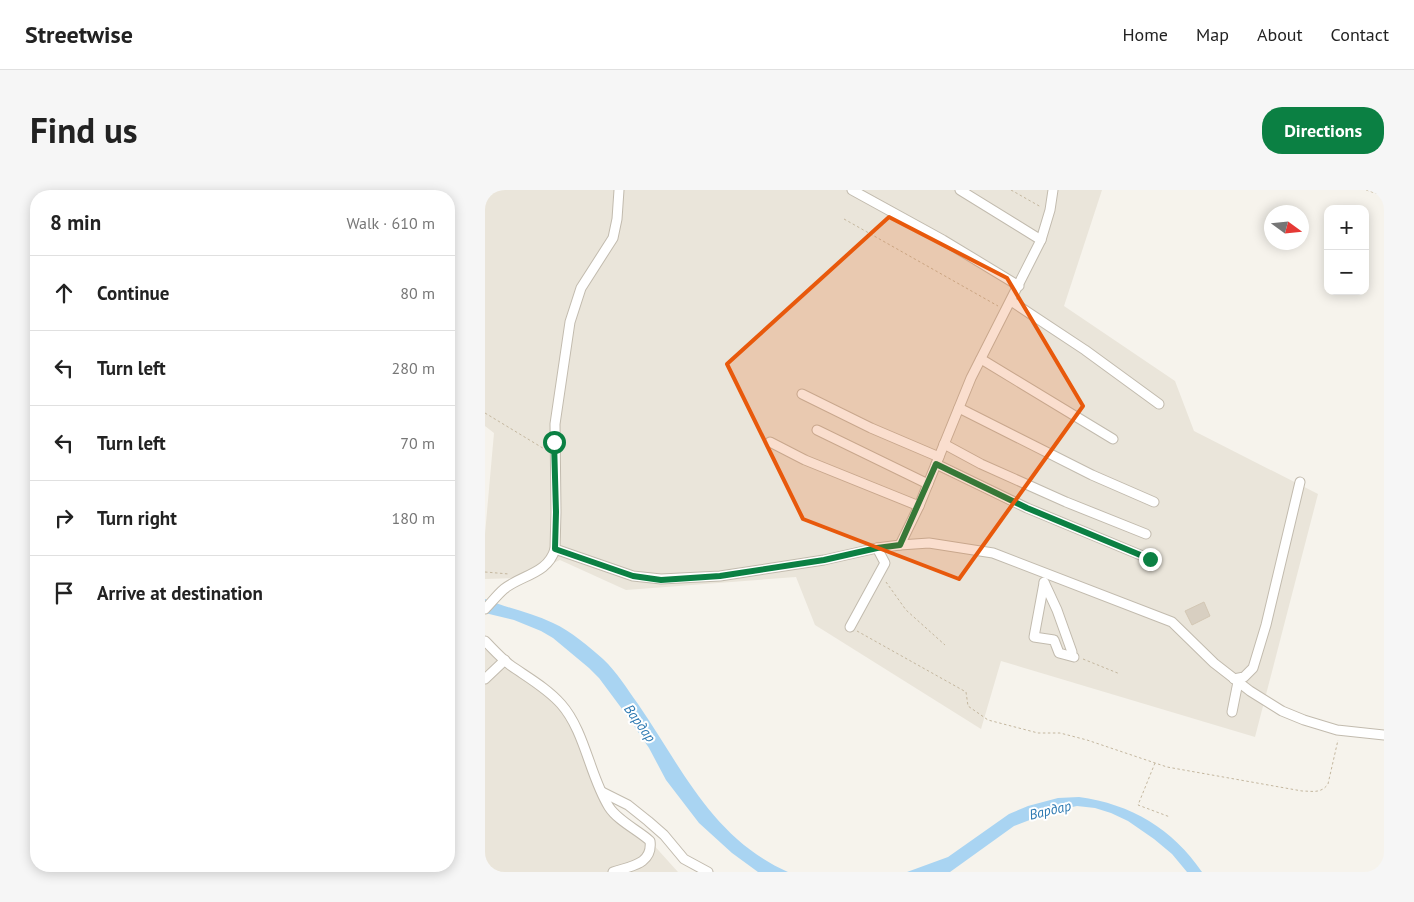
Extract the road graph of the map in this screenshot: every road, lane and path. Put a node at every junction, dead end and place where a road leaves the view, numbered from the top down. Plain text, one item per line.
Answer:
1 (619, 190) edge
2 (852, 190) edge
3 (960, 190) edge
4 (1011, 190) edge
5 (1053, 190) edge
6 (1366, 190) edge
7 (1384, 196) edge
8 (1050, 210) junction
9 (845, 219) dead end
10 (1041, 240) junction
11 (1019, 286) junction
12 (1011, 301) junction
13 (1006, 310) junction
14 (981, 359) junction
15 (802, 394) dead end
16 (1159, 404) dead end
17 (959, 408) junction
18 (485, 413) edge
19 (817, 430) dead end
20 (1113, 439) dead end
21 (770, 442) dead end
22 (944, 444) junction
23 (555, 456) junction
24 (938, 461) junction
25 (1300, 482) dead end
26 (928, 484) junction
27 (1154, 502) dead end
28 (919, 506) junction
29 (1146, 534) dead end
30 (900, 545) junction
31 (877, 548) junction
32 (555, 549) junction
33 (1150, 559) dead end
34 (1031, 567) junction
35 (880, 574) junction
36 (1044, 584) junction
37 (485, 610) edge
38 (850, 627) joint
39 (485, 641) edge
40 (945, 645) dead end
41 (1073, 654) junction
42 (505, 660) junction
43 (1120, 674) dead end
44 (485, 679) edge
45 (1236, 680) junction
46 (1232, 712) dead end
47 (1341, 730) junction
48 (1384, 735) edge
49 (1155, 762) junction
50 (603, 792) junction
51 (1170, 817) dead end
52 (613, 872) edge
53 (709, 872) edge

1 - 23 street
2 - 11 street
3 - 10 street
4 - 8 path
5 - 8 street
6 - 7 path
8 - 10 street
9 - 13 path
10 - 11 street
11 - 12 street
12 - 13 street
12 - 16 street
13 - 14 street
14 - 17 street
14 - 20 street
15 - 24 street
17 - 22 street
17 - 27 street
18 - 23 path
19 - 26 street
21 - 28 street
22 - 24 street
22 - 29 street
23 - 32 street
24 - 26 street
24 - 33 street
25 - 45 street
26 - 28 street
28 - 30 street
30 - 31 street
30 - 34 street
31 - 32 street
31 - 35 street
32 - 37 street
34 - 36 street
34 - 45 street
35 - 38 street
35 - 40 path
36 - 41 street
36 - 41 street
38 - 49 path
39 - 42 street
41 - 43 path
42 - 44 street
42 - 50 street
45 - 46 street
45 - 47 street
47 - 48 street
47 - 49 path
49 - 51 path
50 - 52 street
50 - 53 street

